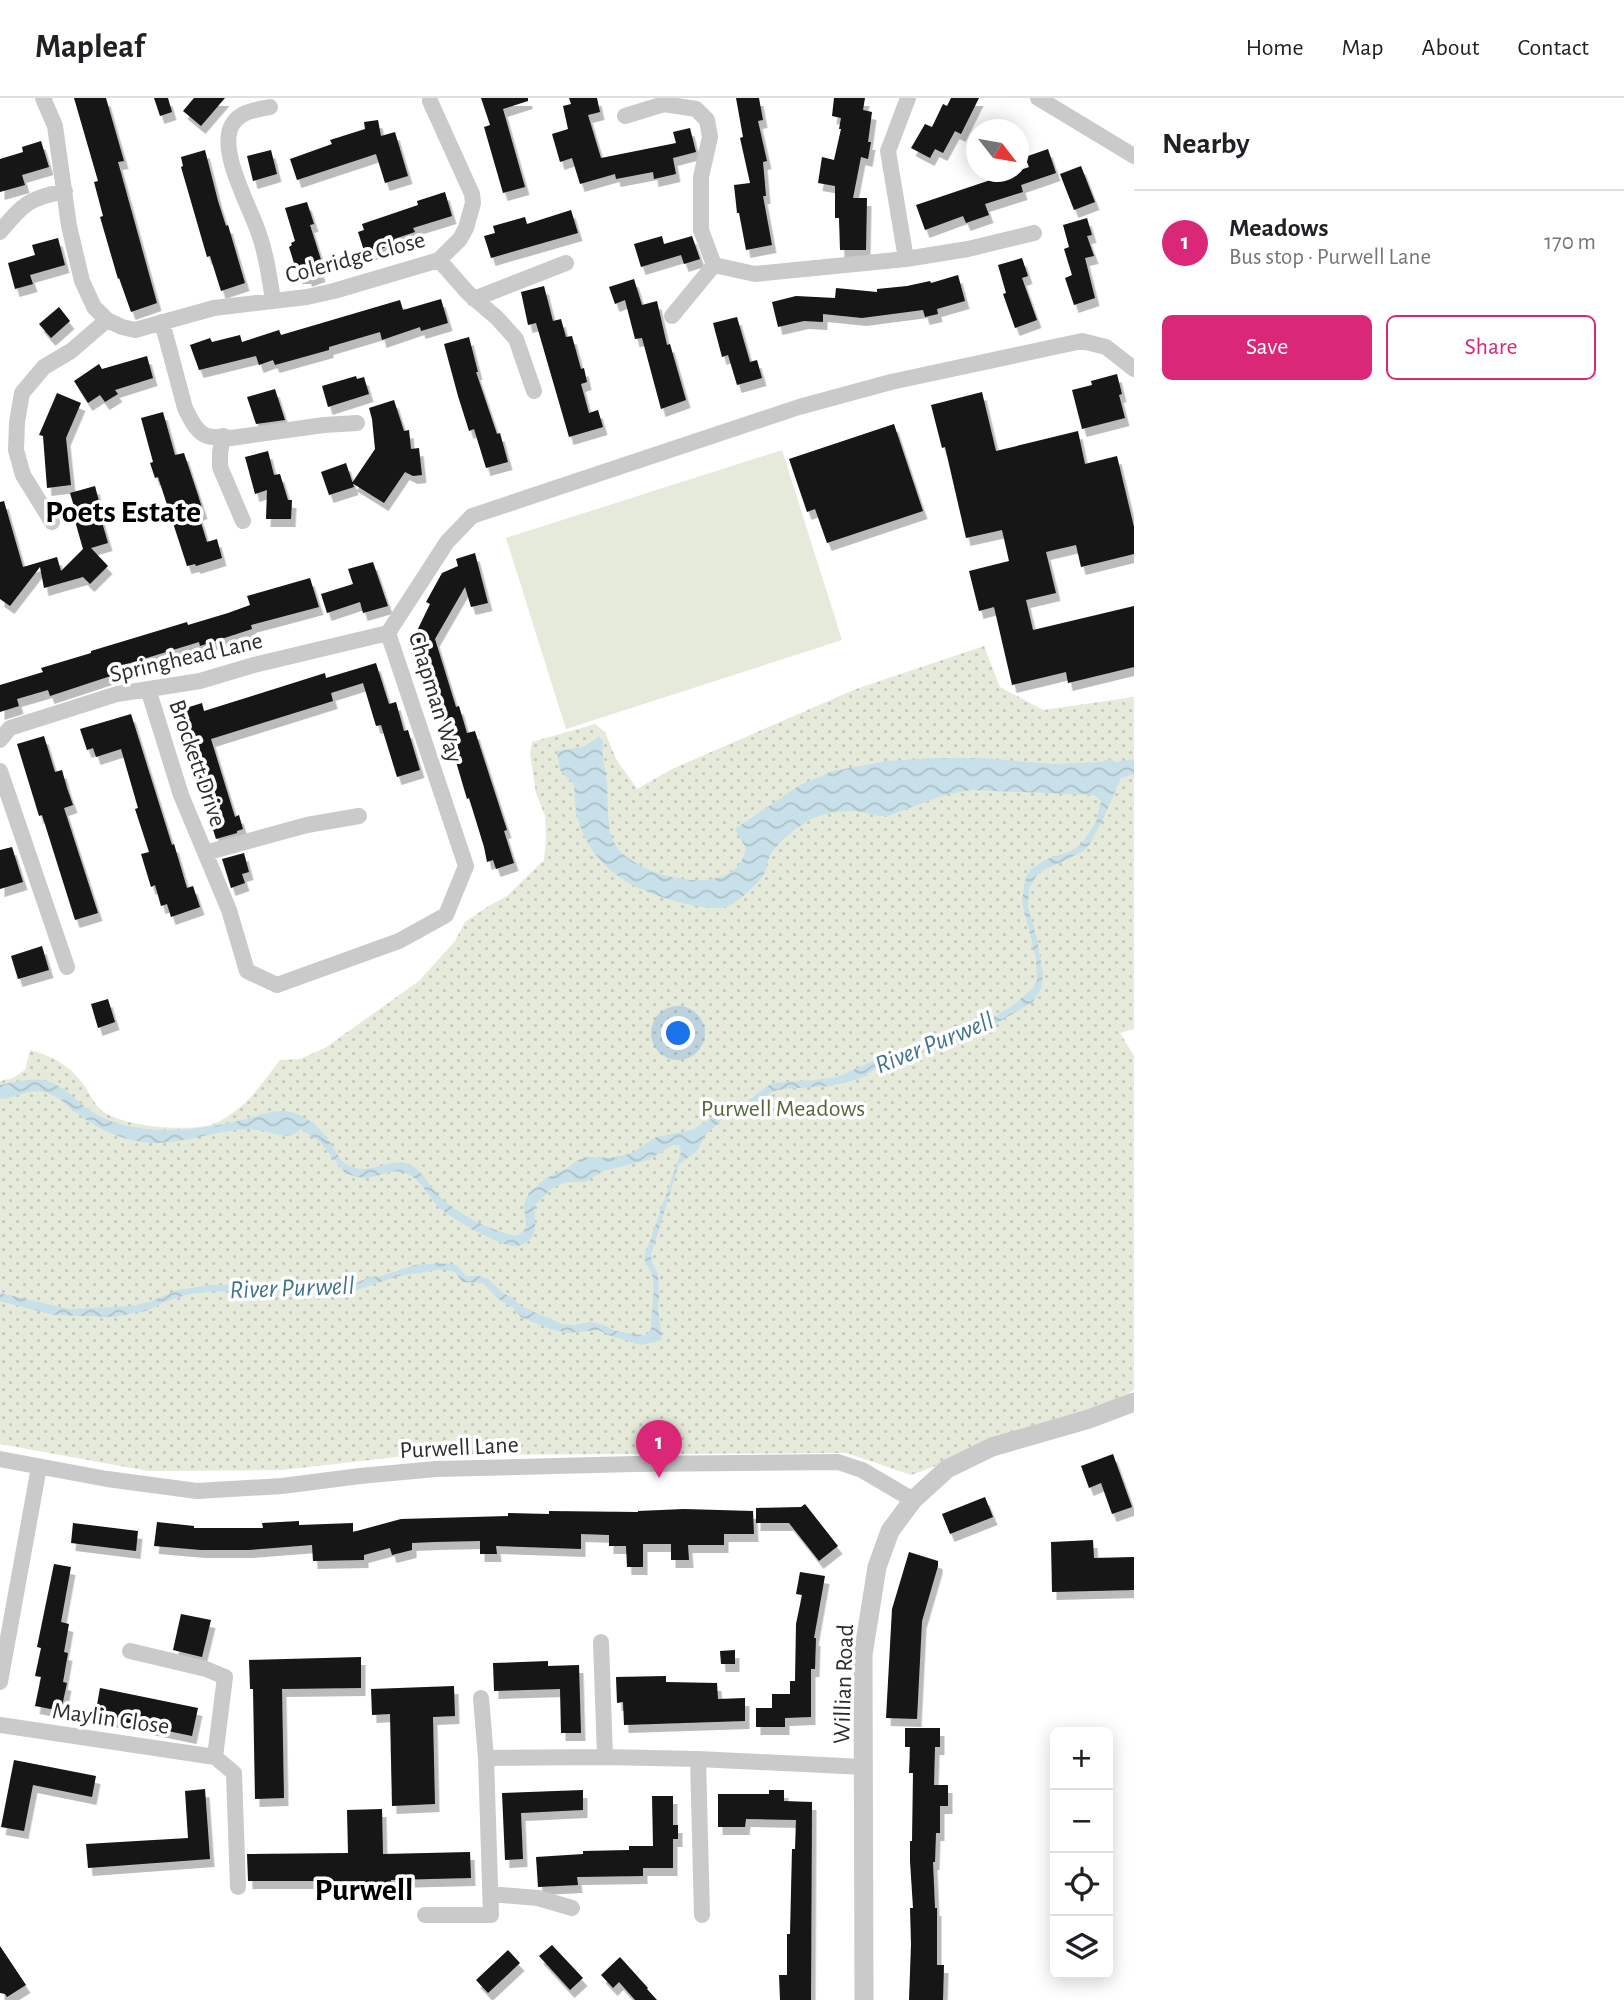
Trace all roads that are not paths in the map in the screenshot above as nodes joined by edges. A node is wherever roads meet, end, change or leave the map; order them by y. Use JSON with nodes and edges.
{"nodes":[{"id":1,"x":43,"y":98,"type":"edge"},
{"id":2,"x":908,"y":98,"type":"edge"},
{"id":3,"x":1038,"y":98,"type":"edge"},
{"id":4,"x":430,"y":101,"type":"dead end"},
{"id":5,"x":270,"y":107,"type":"dead end"},
{"id":6,"x":625,"y":116,"type":"dead end"},
{"id":7,"x":1134,"y":156,"type":"edge"},
{"id":8,"x":65,"y":191,"type":"junction"},
{"id":9,"x":0,"y":232,"type":"edge"},
{"id":10,"x":1034,"y":233,"type":"dead end"},
{"id":11,"x":906,"y":259,"type":"junction"},
{"id":12,"x":439,"y":260,"type":"junction"},
{"id":13,"x":566,"y":263,"type":"dead end"},
{"id":14,"x":714,"y":265,"type":"junction"},
{"id":15,"x":474,"y":299,"type":"junction"},
{"id":16,"x":273,"y":301,"type":"junction"},
{"id":17,"x":672,"y":316,"type":"dead end"},
{"id":18,"x":107,"y":320,"type":"junction"},
{"id":19,"x":162,"y":322,"type":"junction"},
{"id":20,"x":1134,"y":369,"type":"edge"},
{"id":21,"x":534,"y":391,"type":"dead end"},
{"id":22,"x":357,"y":423,"type":"dead end"},
{"id":23,"x":223,"y":436,"type":"junction"},
{"id":24,"x":243,"y":521,"type":"dead end"},
{"id":25,"x":52,"y":522,"type":"dead end"},
{"id":26,"x":388,"y":633,"type":"junction"},
{"id":27,"x":148,"y":689,"type":"junction"},
{"id":28,"x":0,"y":740,"type":"edge"},
{"id":29,"x":0,"y":771,"type":"edge"},
{"id":30,"x":359,"y":816,"type":"dead end"},
{"id":31,"x":205,"y":853,"type":"junction"},
{"id":32,"x":67,"y":967,"type":"dead end"},
{"id":33,"x":277,"y":985,"type":"joint"},
{"id":34,"x":1132,"y":1408,"type":"edge"},
{"id":35,"x":0,"y":1459,"type":"edge"},
{"id":36,"x":39,"y":1466,"type":"junction"},
{"id":37,"x":913,"y":1500,"type":"junction"},
{"id":38,"x":601,"y":1642,"type":"dead end"},
{"id":39,"x":130,"y":1651,"type":"dead end"},
{"id":40,"x":0,"y":1682,"type":"edge"},
{"id":41,"x":481,"y":1698,"type":"dead end"},
{"id":42,"x":0,"y":1725,"type":"edge"},
{"id":43,"x":215,"y":1757,"type":"junction"},
{"id":44,"x":605,"y":1757,"type":"junction"},
{"id":45,"x":486,"y":1758,"type":"junction"},
{"id":46,"x":698,"y":1759,"type":"junction"},
{"id":47,"x":864,"y":1767,"type":"junction"},
{"id":48,"x":238,"y":1887,"type":"dead end"},
{"id":49,"x":490,"y":1894,"type":"junction"},
{"id":50,"x":572,"y":1908,"type":"dead end"},
{"id":51,"x":425,"y":1915,"type":"dead end"},
{"id":52,"x":702,"y":1915,"type":"dead end"},
{"id":53,"x":864,"y":2000,"type":"edge"}],
"edges":[{"from":1,"to":8,"type":"street"},
{"from":2,"to":11,"type":"street"},
{"from":3,"to":7,"type":"street"},
{"from":4,"to":12,"type":"street","name":"Coleridge Close"},
{"from":5,"to":16,"type":"street","name":"Coleridge Close"},
{"from":6,"to":14,"type":"street"},
{"from":8,"to":9,"type":"street"},
{"from":8,"to":18,"type":"street"},
{"from":10,"to":11,"type":"street"},
{"from":11,"to":14,"type":"street"},
{"from":12,"to":15,"type":"street"},
{"from":12,"to":16,"type":"street","name":"Coleridge Close"},
{"from":13,"to":15,"type":"street"},
{"from":14,"to":17,"type":"street"},
{"from":15,"to":21,"type":"street"},
{"from":16,"to":19,"type":"street","name":"Coleridge Close"},
{"from":18,"to":19,"type":"street","name":"Coleridge Close"},
{"from":18,"to":25,"type":"street"},
{"from":19,"to":23,"type":"street"},
{"from":20,"to":26,"type":"street","name":"Chapman Way"},
{"from":22,"to":23,"type":"street"},
{"from":23,"to":24,"type":"street"},
{"from":26,"to":27,"type":"street","name":"Springhead Lane"},
{"from":26,"to":33,"type":"street","name":"Chapman Way"},
{"from":27,"to":28,"type":"street","name":"Springhead Lane"},
{"from":27,"to":31,"type":"street","name":"Brockett Drive"},
{"from":29,"to":32,"type":"street"},
{"from":30,"to":31,"type":"street","name":"Brockett Drive"},
{"from":31,"to":33,"type":"street","name":"Brockett Drive"},
{"from":34,"to":37,"type":"street","name":"Willian Road"},
{"from":35,"to":36,"type":"street","name":"Purwell Lane"},
{"from":36,"to":37,"type":"street","name":"Purwell Lane"},
{"from":36,"to":40,"type":"street"},
{"from":37,"to":47,"type":"street","name":"Willian Road"},
{"from":38,"to":44,"type":"street"},
{"from":39,"to":43,"type":"street"},
{"from":41,"to":45,"type":"street"},
{"from":42,"to":43,"type":"street","name":"Maylin Close"},
{"from":43,"to":48,"type":"street"},
{"from":44,"to":45,"type":"street"},
{"from":44,"to":46,"type":"street"},
{"from":45,"to":49,"type":"street"},
{"from":46,"to":47,"type":"street"},
{"from":46,"to":52,"type":"street"},
{"from":47,"to":53,"type":"street","name":"Willian Road"},
{"from":49,"to":50,"type":"street"},
{"from":49,"to":51,"type":"street"}]}
